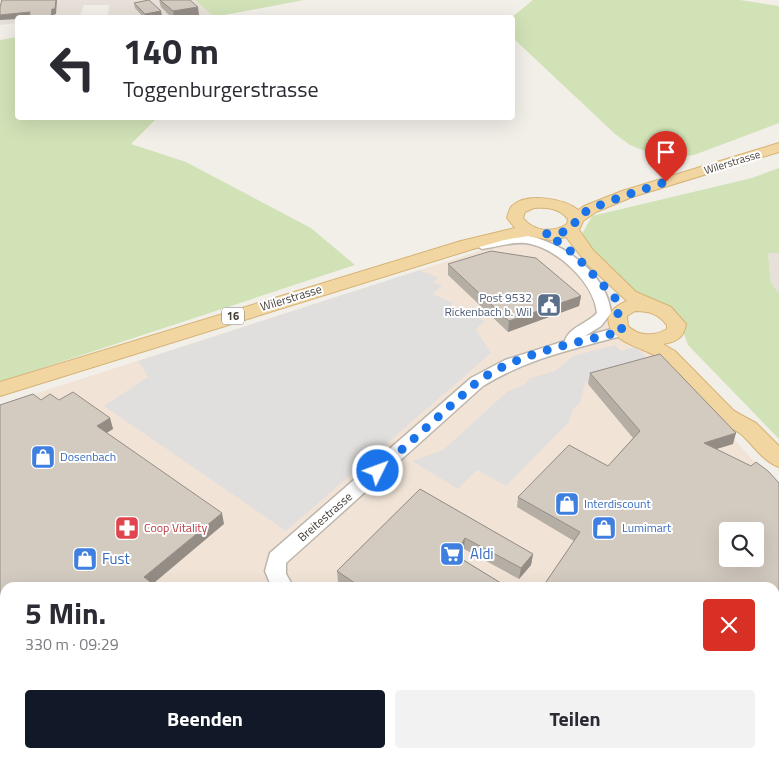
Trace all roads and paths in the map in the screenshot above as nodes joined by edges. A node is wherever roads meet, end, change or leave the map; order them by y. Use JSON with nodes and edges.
{"nodes":[{"id":1,"x":779,"y":146,"type":"edge"},
{"id":2,"x":628,"y":194,"type":"junction"},
{"id":3,"x":549,"y":203,"type":"junction"},
{"id":4,"x":515,"y":218,"type":"junction"},
{"id":5,"x":573,"y":224,"type":"junction"},
{"id":6,"x":537,"y":233,"type":"junction"},
{"id":7,"x":467,"y":244,"type":"junction"},
{"id":8,"x":656,"y":308,"type":"junction"},
{"id":9,"x":626,"y":328,"type":"junction"},
{"id":10,"x":675,"y":332,"type":"junction"},
{"id":11,"x":572,"y":345,"type":"junction"},
{"id":12,"x":0,"y":389,"type":"edge"},
{"id":13,"x":748,"y":428,"type":"junction"},
{"id":14,"x":779,"y":459,"type":"edge"},
{"id":15,"x":280,"y":582,"type":"edge"}],
"edges":[{"from":1,"to":2,"type":"main road","name":"Wilerstrasse"},
{"from":2,"to":3,"type":"main road","name":"Wilerstrasse"},
{"from":2,"to":5,"type":"main road","name":"Wilerstrasse"},
{"from":3,"to":4,"type":"main road","name":"Wilerstrasse"},
{"from":3,"to":5,"type":"main road"},
{"from":4,"to":6,"type":"main road"},
{"from":4,"to":7,"type":"main road","name":"Wilerstrasse","number":"16"},
{"from":5,"to":6,"type":"main road","name":"Wilerstrasse"},
{"from":5,"to":8,"type":"main road"},
{"from":6,"to":7,"type":"main road","name":"Wilerstrasse","number":"16"},
{"from":6,"to":9,"type":"main road"},
{"from":7,"to":11,"type":"street"},
{"from":7,"to":12,"type":"main road","name":"Wilerstrasse","number":"16"},
{"from":8,"to":9,"type":"main road"},
{"from":8,"to":10,"type":"main road"},
{"from":9,"to":10,"type":"main road"},
{"from":9,"to":11,"type":"street","name":"Breitestrasse"},
{"from":9,"to":13,"type":"main road"},
{"from":10,"to":13,"type":"main road"},
{"from":11,"to":15,"type":"street","name":"Breitestrasse"},
{"from":13,"to":14,"type":"main road"}]}
